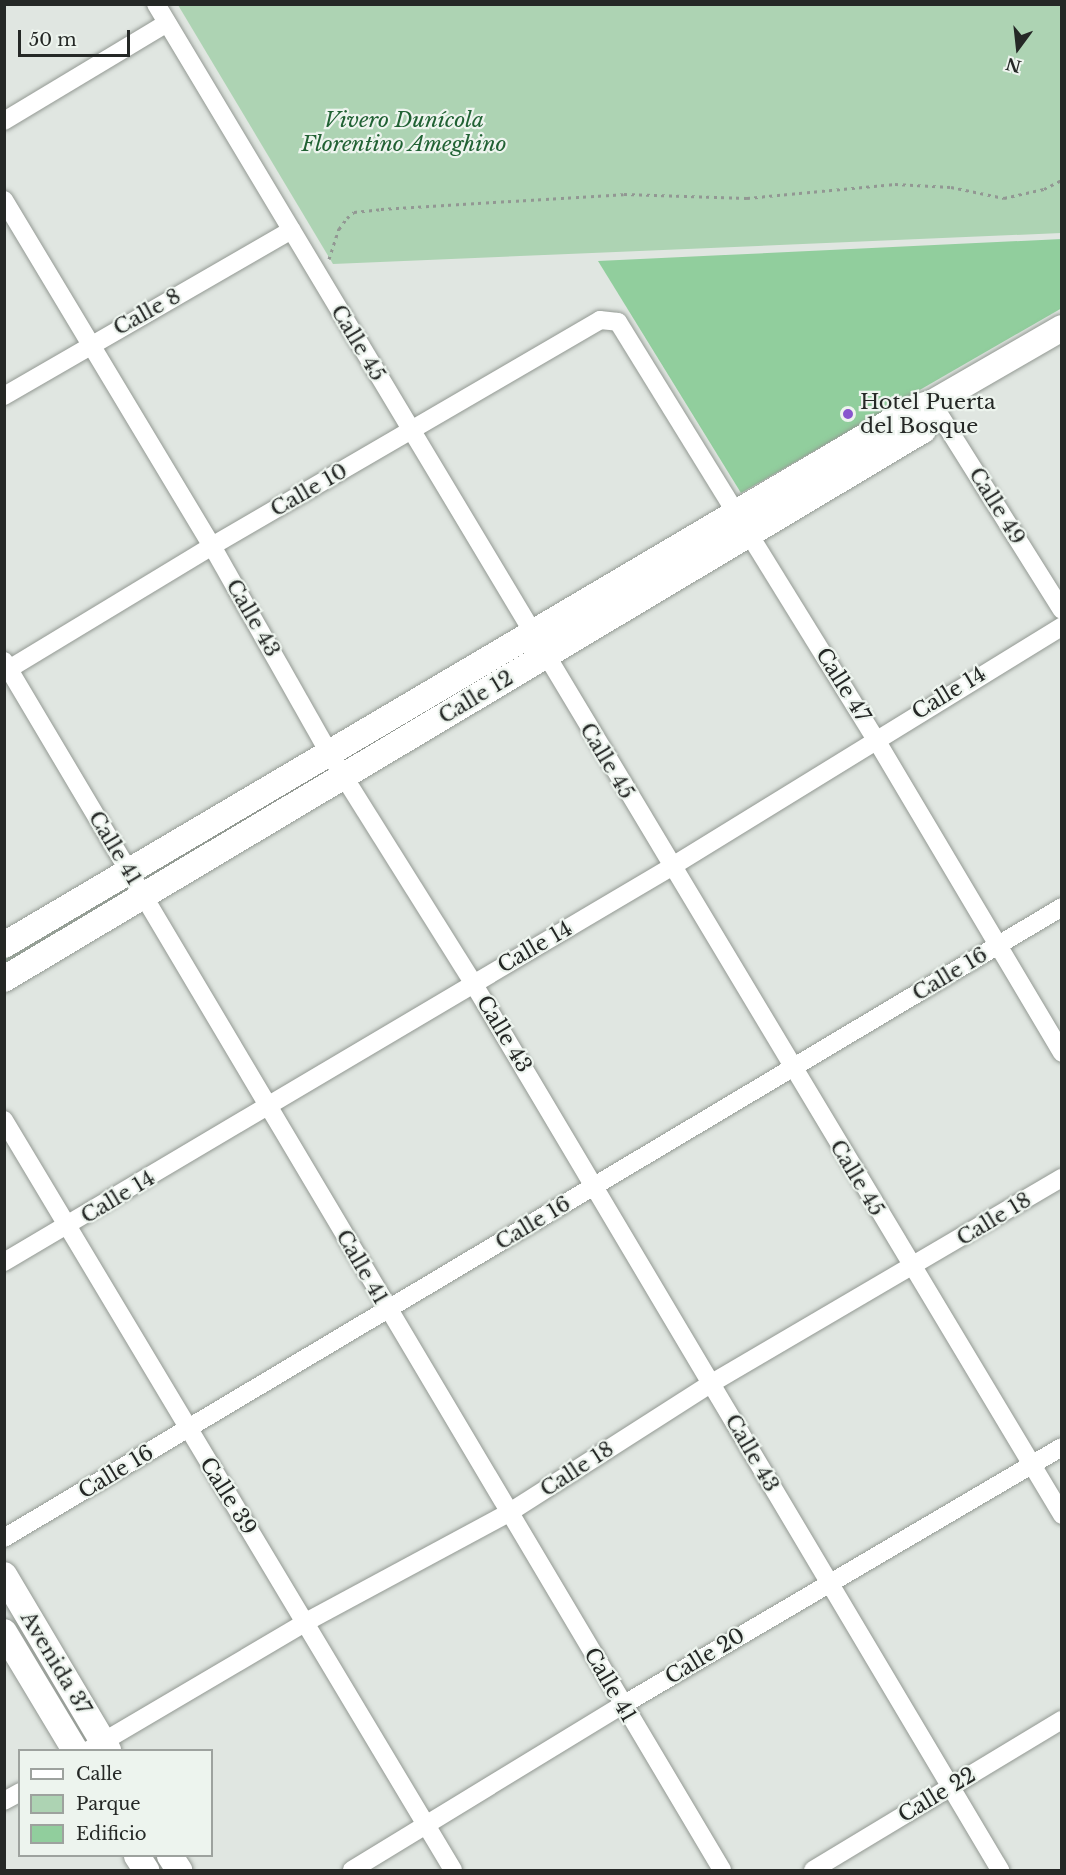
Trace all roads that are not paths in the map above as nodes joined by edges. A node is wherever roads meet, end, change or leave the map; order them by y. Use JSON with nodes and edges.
{"nodes":[{"id":1,"x":156,"y":4,"type":"edge"},
{"id":2,"x":167,"y":23,"type":"junction"},
{"id":3,"x":4,"y":121,"type":"edge"},
{"id":4,"x":4,"y":200,"type":"edge"},
{"id":5,"x":291,"y":230,"type":"junction"},
{"id":6,"x":618,"y":322,"type":"joint"},
{"id":7,"x":1062,"y":328,"type":"edge"},
{"id":8,"x":90,"y":344,"type":"junction"},
{"id":9,"x":4,"y":396,"type":"edge"},
{"id":10,"x":932,"y":402,"type":"junction"},
{"id":11,"x":411,"y":432,"type":"junction"},
{"id":12,"x":743,"y":523,"type":"junction"},
{"id":13,"x":212,"y":546,"type":"junction"},
{"id":14,"x":1062,"y":610,"type":"edge"},
{"id":15,"x":1062,"y":626,"type":"edge"},
{"id":16,"x":532,"y":634,"type":"junction"},
{"id":17,"x":545,"y":656,"type":"junction"},
{"id":18,"x":6,"y":668,"type":"edge"},
{"id":19,"x":875,"y":738,"type":"junction"},
{"id":20,"x":329,"y":753,"type":"junction"},
{"id":21,"x":344,"y":777,"type":"junction"},
{"id":22,"x":671,"y":867,"type":"junction"},
{"id":23,"x":129,"y":872,"type":"junction"},
{"id":24,"x":144,"y":896,"type":"junction"},
{"id":25,"x":1062,"y":907,"type":"edge"},
{"id":26,"x":4,"y":945,"type":"edge"},
{"id":27,"x":998,"y":945,"type":"junction"},
{"id":28,"x":4,"y":979,"type":"edge"},
{"id":29,"x":473,"y":983,"type":"junction"},
{"id":30,"x":1062,"y":1053,"type":"edge"},
{"id":31,"x":791,"y":1068,"type":"junction"},
{"id":32,"x":269,"y":1107,"type":"junction"},
{"id":33,"x":4,"y":1120,"type":"edge"},
{"id":34,"x":1062,"y":1178,"type":"edge"},
{"id":35,"x":595,"y":1186,"type":"junction"},
{"id":36,"x":68,"y":1226,"type":"junction"},
{"id":37,"x":4,"y":1262,"type":"edge"},
{"id":38,"x":912,"y":1268,"type":"junction"},
{"id":39,"x":387,"y":1310,"type":"junction"},
{"id":40,"x":712,"y":1383,"type":"junction"},
{"id":41,"x":186,"y":1430,"type":"junction"},
{"id":42,"x":1062,"y":1447,"type":"edge"},
{"id":43,"x":1032,"y":1465,"type":"junction"},
{"id":44,"x":510,"y":1512,"type":"junction"},
{"id":45,"x":1062,"y":1515,"type":"edge"},
{"id":46,"x":4,"y":1538,"type":"edge"},
{"id":47,"x":4,"y":1575,"type":"edge"},
{"id":48,"x":828,"y":1584,"type":"junction"},
{"id":49,"x":306,"y":1622,"type":"junction"},
{"id":50,"x":4,"y":1632,"type":"edge"},
{"id":51,"x":621,"y":1706,"type":"junction"},
{"id":52,"x":1062,"y":1720,"type":"edge"},
{"id":53,"x":100,"y":1748,"type":"edge"},
{"id":54,"x":74,"y":1749,"type":"edge"},
{"id":55,"x":951,"y":1786,"type":"junction"},
{"id":56,"x":18,"y":1793,"type":"edge"},
{"id":57,"x":4,"y":1802,"type":"edge"},
{"id":58,"x":427,"y":1827,"type":"junction"},
{"id":59,"x":138,"y":1857,"type":"edge"},
{"id":60,"x":171,"y":1857,"type":"edge"},
{"id":61,"x":146,"y":1870,"type":"edge"},
{"id":62,"x":179,"y":1870,"type":"edge"},
{"id":63,"x":352,"y":1870,"type":"edge"},
{"id":64,"x":453,"y":1870,"type":"edge"},
{"id":65,"x":722,"y":1870,"type":"edge"},
{"id":66,"x":813,"y":1870,"type":"edge"},
{"id":67,"x":1000,"y":1870,"type":"edge"}],
"edges":[{"from":1,"to":2,"type":"street","name":"Calle 45"},
{"from":2,"to":3,"type":"street"},
{"from":2,"to":5,"type":"street","name":"Calle 45"},
{"from":4,"to":8,"type":"street","name":"Calle 43"},
{"from":5,"to":8,"type":"street","name":"Calle 8"},
{"from":5,"to":11,"type":"street","name":"Calle 45"},
{"from":6,"to":11,"type":"street","name":"Calle 10"},
{"from":6,"to":12,"type":"street","name":"Calle 47"},
{"from":7,"to":10,"type":"street"},
{"from":8,"to":9,"type":"street","name":"Calle 8"},
{"from":8,"to":13,"type":"street","name":"Calle 43"},
{"from":10,"to":12,"type":"street","name":"Calle 12"},
{"from":10,"to":14,"type":"street","name":"Calle 49"},
{"from":11,"to":13,"type":"street","name":"Calle 10"},
{"from":11,"to":16,"type":"street","name":"Calle 45"},
{"from":12,"to":16,"type":"street","name":"Calle 12"},
{"from":12,"to":17,"type":"street","name":"Calle 12"},
{"from":12,"to":19,"type":"street","name":"Calle 47"},
{"from":13,"to":18,"type":"street","name":"Calle 10"},
{"from":13,"to":20,"type":"street","name":"Calle 43"},
{"from":15,"to":19,"type":"street","name":"Calle 14"},
{"from":16,"to":17,"type":"street","name":"Calle 45"},
{"from":16,"to":20,"type":"street","name":"Calle 12"},
{"from":17,"to":21,"type":"street","name":"Calle 12"},
{"from":17,"to":22,"type":"street","name":"Calle 45"},
{"from":18,"to":23,"type":"street","name":"Calle 41"},
{"from":19,"to":22,"type":"street","name":"Calle 14"},
{"from":19,"to":27,"type":"street","name":"Calle 47"},
{"from":20,"to":21,"type":"street","name":"Calle 43"},
{"from":20,"to":23,"type":"street","name":"Calle 12"},
{"from":21,"to":24,"type":"street","name":"Calle 12"},
{"from":21,"to":29,"type":"street","name":"Calle 43"},
{"from":22,"to":29,"type":"street","name":"Calle 14"},
{"from":22,"to":31,"type":"street","name":"Calle 45"},
{"from":23,"to":24,"type":"street","name":"Calle 41"},
{"from":23,"to":26,"type":"street","name":"Calle 12"},
{"from":24,"to":28,"type":"street","name":"Calle 12"},
{"from":24,"to":32,"type":"street","name":"Calle 41"},
{"from":25,"to":27,"type":"street","name":"Calle 16"},
{"from":27,"to":30,"type":"street","name":"Calle 47"},
{"from":27,"to":31,"type":"street","name":"Calle 16"},
{"from":29,"to":32,"type":"street","name":"Calle 14"},
{"from":29,"to":35,"type":"street","name":"Calle 43"},
{"from":31,"to":35,"type":"street","name":"Calle 16"},
{"from":31,"to":38,"type":"street","name":"Calle 45"},
{"from":32,"to":36,"type":"street","name":"Calle 14"},
{"from":32,"to":39,"type":"street","name":"Calle 41"},
{"from":33,"to":36,"type":"street","name":"Calle 39"},
{"from":34,"to":38,"type":"street","name":"Calle 18"},
{"from":35,"to":39,"type":"street","name":"Calle 16"},
{"from":35,"to":40,"type":"street","name":"Calle 43"},
{"from":36,"to":37,"type":"street","name":"Calle 14"},
{"from":36,"to":41,"type":"street","name":"Calle 39"},
{"from":38,"to":40,"type":"street","name":"Calle 18"},
{"from":38,"to":43,"type":"street","name":"Calle 45"},
{"from":39,"to":41,"type":"street","name":"Calle 16"},
{"from":39,"to":44,"type":"street","name":"Calle 41"},
{"from":40,"to":44,"type":"street","name":"Calle 18"},
{"from":40,"to":48,"type":"street","name":"Calle 43"},
{"from":41,"to":46,"type":"street","name":"Calle 16"},
{"from":41,"to":49,"type":"street","name":"Calle 39"},
{"from":42,"to":43,"type":"street","name":"Calle 20"},
{"from":43,"to":45,"type":"street","name":"Calle 45"},
{"from":43,"to":48,"type":"street","name":"Calle 20"},
{"from":44,"to":49,"type":"street","name":"Calle 18"},
{"from":44,"to":51,"type":"street","name":"Calle 41"},
{"from":47,"to":53,"type":"street","name":"Avenida 37"},
{"from":48,"to":51,"type":"street","name":"Calle 20"},
{"from":48,"to":55,"type":"street","name":"Calle 43"},
{"from":49,"to":53,"type":"street","name":"Calle 18"},
{"from":49,"to":58,"type":"street","name":"Calle 39"},
{"from":50,"to":54,"type":"street","name":"Avenida 37"},
{"from":51,"to":58,"type":"street","name":"Calle 20"},
{"from":51,"to":65,"type":"street","name":"Calle 41"},
{"from":52,"to":55,"type":"street","name":"Calle 22"},
{"from":55,"to":66,"type":"street","name":"Calle 22"},
{"from":55,"to":67,"type":"street","name":"Calle 43"},
{"from":56,"to":57,"type":"street"},
{"from":58,"to":63,"type":"street","name":"Calle 20"},
{"from":58,"to":64,"type":"street","name":"Calle 39"},
{"from":59,"to":61,"type":"street"},
{"from":60,"to":62,"type":"street"}]}
